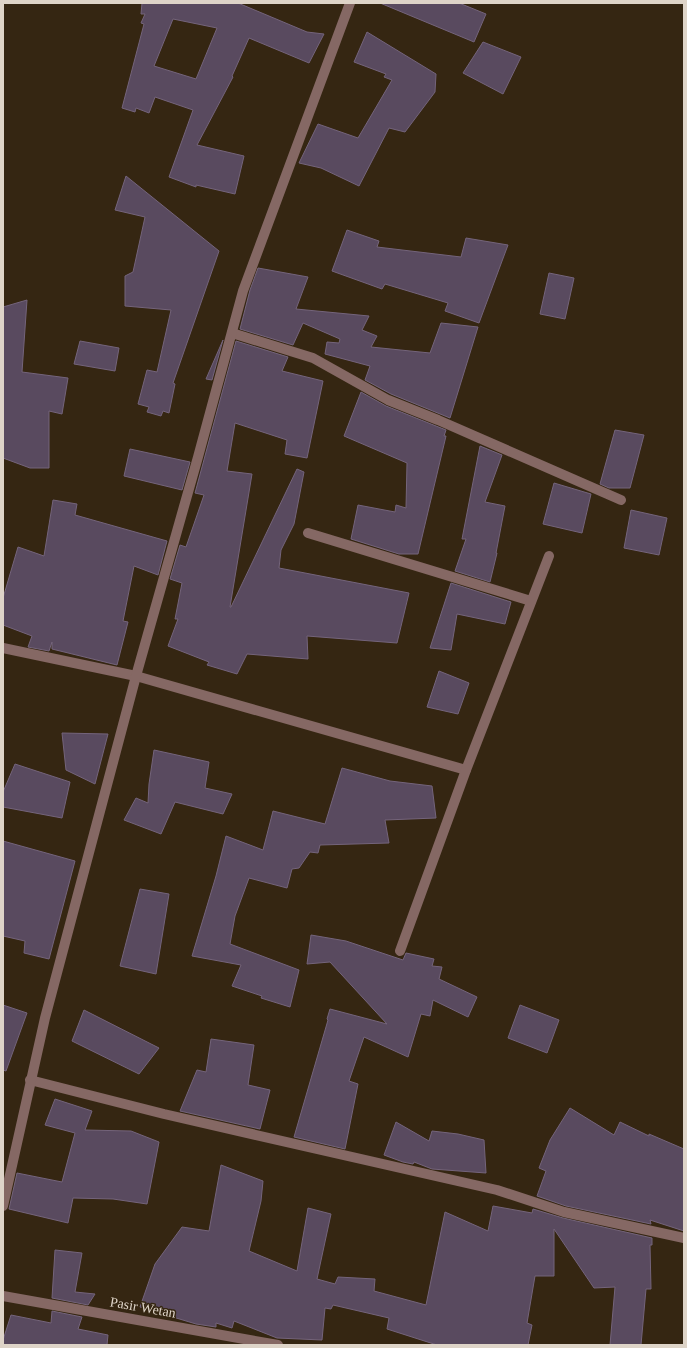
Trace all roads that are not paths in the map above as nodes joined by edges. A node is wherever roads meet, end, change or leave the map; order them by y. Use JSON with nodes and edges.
{"nodes":[{"id":1,"x":350,"y":3,"type":"edge"},
{"id":2,"x":232,"y":333,"type":"junction"},
{"id":3,"x":620,"y":500,"type":"dead end"},
{"id":4,"x":308,"y":533,"type":"dead end"},
{"id":5,"x":549,"y":556,"type":"dead end"},
{"id":6,"x":531,"y":601,"type":"junction"},
{"id":7,"x":3,"y":648,"type":"edge"},
{"id":8,"x":136,"y":676,"type":"junction"},
{"id":9,"x":466,"y":770,"type":"junction"},
{"id":10,"x":400,"y":951,"type":"dead end"},
{"id":11,"x":30,"y":1080,"type":"junction"},
{"id":12,"x":3,"y":1206,"type":"edge"},
{"id":13,"x":684,"y":1238,"type":"edge"},
{"id":14,"x":3,"y":1296,"type":"edge"},
{"id":15,"x":278,"y":1345,"type":"edge"}],
"edges":[{"from":1,"to":2,"type":"street"},
{"from":2,"to":3,"type":"street"},
{"from":2,"to":8,"type":"street"},
{"from":4,"to":6,"type":"street"},
{"from":5,"to":6,"type":"street"},
{"from":6,"to":9,"type":"street"},
{"from":7,"to":8,"type":"street"},
{"from":8,"to":9,"type":"street"},
{"from":8,"to":11,"type":"street"},
{"from":9,"to":10,"type":"street"},
{"from":11,"to":12,"type":"street"},
{"from":11,"to":13,"type":"street"},
{"from":14,"to":15,"type":"street","name":"Pasir Wetan"}]}
